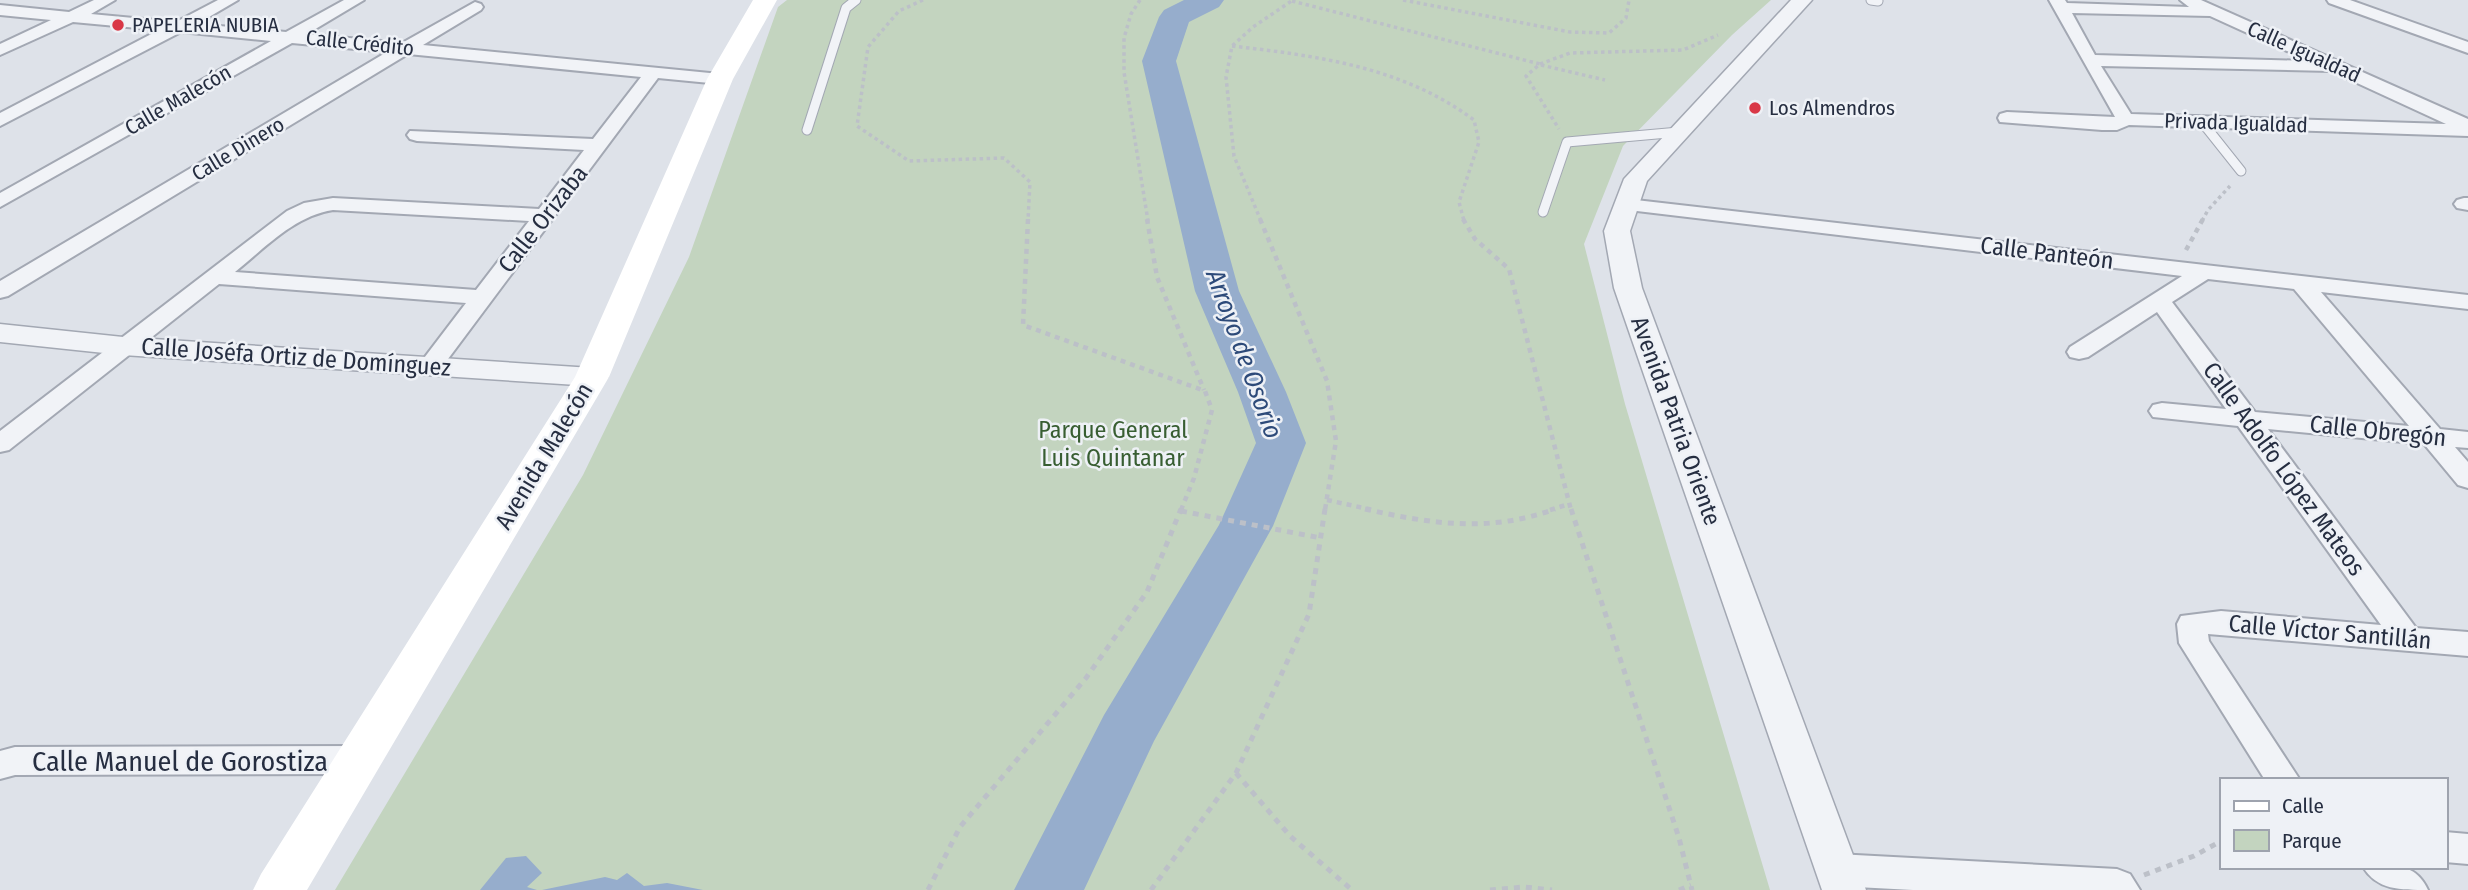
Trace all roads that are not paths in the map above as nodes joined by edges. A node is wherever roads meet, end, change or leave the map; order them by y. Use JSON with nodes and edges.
{"nodes":[{"id":1,"x":107,"y":0,"type":"edge"},
{"id":2,"x":230,"y":0,"type":"edge"},
{"id":3,"x":356,"y":0,"type":"edge"},
{"id":4,"x":766,"y":0,"type":"edge"},
{"id":5,"x":856,"y":0,"type":"edge"},
{"id":6,"x":1801,"y":0,"type":"edge"},
{"id":7,"x":2188,"y":0,"type":"edge"},
{"id":8,"x":2334,"y":0,"type":"edge"},
{"id":9,"x":2060,"y":4,"type":"edge"},
{"id":10,"x":475,"y":7,"type":"dead end"},
{"id":11,"x":0,"y":10,"type":"edge"},
{"id":12,"x":2217,"y":13,"type":"junction"},
{"id":13,"x":71,"y":17,"type":"junction"},
{"id":14,"x":179,"y":26,"type":"junction"},
{"id":15,"x":292,"y":36,"type":"junction"},
{"id":16,"x":408,"y":48,"type":"junction"},
{"id":17,"x":2468,"y":48,"type":"edge"},
{"id":18,"x":0,"y":50,"type":"edge"},
{"id":19,"x":2089,"y":60,"type":"junction"},
{"id":20,"x":2339,"y":68,"type":"junction"},
{"id":21,"x":654,"y":72,"type":"junction"},
{"id":22,"x":720,"y":79,"type":"junction"},
{"id":23,"x":2421,"y":104,"type":"junction"},
{"id":24,"x":2468,"y":105,"type":"edge"},
{"id":25,"x":2007,"y":118,"type":"dead end"},
{"id":26,"x":2125,"y":119,"type":"junction"},
{"id":27,"x":0,"y":120,"type":"edge"},
{"id":28,"x":2202,"y":122,"type":"junction"},
{"id":29,"x":2468,"y":129,"type":"edge"},
{"id":30,"x":807,"y":130,"type":"dead end"},
{"id":31,"x":1679,"y":132,"type":"junction"},
{"id":32,"x":416,"y":135,"type":"dead end"},
{"id":33,"x":1567,"y":142,"type":"joint"},
{"id":34,"x":599,"y":145,"type":"junction"},
{"id":35,"x":2241,"y":171,"type":"road end"},
{"id":36,"x":0,"y":201,"type":"edge"},
{"id":37,"x":1627,"y":205,"type":"junction"},
{"id":38,"x":1543,"y":212,"type":"dead end"},
{"id":39,"x":547,"y":216,"type":"junction"},
{"id":40,"x":2205,"y":271,"type":"junction"},
{"id":41,"x":211,"y":277,"type":"junction"},
{"id":42,"x":2302,"y":284,"type":"junction"},
{"id":43,"x":0,"y":291,"type":"edge"},
{"id":44,"x":482,"y":297,"type":"junction"},
{"id":45,"x":2160,"y":301,"type":"junction"},
{"id":46,"x":2468,"y":302,"type":"edge"},
{"id":47,"x":0,"y":333,"type":"edge"},
{"id":48,"x":123,"y":346,"type":"junction"},
{"id":49,"x":2079,"y":352,"type":"dead end"},
{"id":50,"x":430,"y":366,"type":"junction"},
{"id":51,"x":592,"y":377,"type":"junction"},
{"id":52,"x":2162,"y":411,"type":"dead end"},
{"id":53,"x":2246,"y":417,"type":"junction"},
{"id":54,"x":2433,"y":436,"type":"junction"},
{"id":55,"x":2468,"y":440,"type":"edge"},
{"id":56,"x":0,"y":444,"type":"edge"},
{"id":57,"x":2468,"y":480,"type":"edge"},
{"id":58,"x":2407,"y":638,"type":"junction"},
{"id":59,"x":2468,"y":644,"type":"edge"},
{"id":60,"x":360,"y":760,"type":"junction"},
{"id":61,"x":0,"y":765,"type":"edge"},
{"id":62,"x":2282,"y":778,"type":"edge"},
{"id":63,"x":2447,"y":847,"type":"edge"},
{"id":64,"x":2468,"y":849,"type":"edge"},
{"id":65,"x":2384,"y":869,"type":"edge"},
{"id":66,"x":1841,"y":880,"type":"edge"},
{"id":67,"x":2120,"y":888,"type":"edge"},
{"id":68,"x":279,"y":890,"type":"edge"},
{"id":69,"x":2410,"y":890,"type":"edge"}],
"edges":[{"from":1,"to":13,"type":"street"},
{"from":2,"to":14,"type":"street"},
{"from":3,"to":15,"type":"street","name":"Calle Malecón"},
{"from":4,"to":22,"type":"main road","name":"Avenida Malecón"},
{"from":5,"to":30,"type":"lane"},
{"from":6,"to":31,"type":"street","name":"Avenida Patria Oriente"},
{"from":7,"to":12,"type":"street","name":"Calle Igualdad"},
{"from":8,"to":17,"type":"street"},
{"from":9,"to":12,"type":"street"},
{"from":9,"to":19,"type":"street"},
{"from":10,"to":16,"type":"street","name":"Calle Dinero"},
{"from":11,"to":13,"type":"street","name":"Calle Crédito"},
{"from":12,"to":20,"type":"street","name":"Calle Igualdad"},
{"from":13,"to":14,"type":"street","name":"Calle Crédito"},
{"from":13,"to":18,"type":"street"},
{"from":14,"to":15,"type":"street","name":"Calle Crédito"},
{"from":14,"to":27,"type":"street"},
{"from":15,"to":16,"type":"street","name":"Calle Crédito"},
{"from":15,"to":36,"type":"street","name":"Calle Malecón"},
{"from":16,"to":21,"type":"street","name":"Calle Crédito"},
{"from":16,"to":43,"type":"street","name":"Calle Dinero"},
{"from":19,"to":20,"type":"street"},
{"from":19,"to":26,"type":"street"},
{"from":20,"to":23,"type":"street","name":"Calle Igualdad"},
{"from":21,"to":22,"type":"street","name":"Calle Crédito"},
{"from":21,"to":34,"type":"street","name":"Calle Orizaba"},
{"from":22,"to":51,"type":"main road","name":"Avenida Malecón"},
{"from":23,"to":24,"type":"street","name":"Calle Igualdad"},
{"from":23,"to":29,"type":"street","name":"Calle Igualdad"},
{"from":25,"to":26,"type":"street","name":"Privada Igualdad"},
{"from":26,"to":28,"type":"street","name":"Privada Igualdad"},
{"from":28,"to":29,"type":"street","name":"Privada Igualdad"},
{"from":28,"to":35,"type":"lane"},
{"from":31,"to":33,"type":"lane"},
{"from":31,"to":37,"type":"street","name":"Avenida Patria Oriente"},
{"from":32,"to":34,"type":"street"},
{"from":33,"to":38,"type":"lane"},
{"from":34,"to":39,"type":"street","name":"Calle Orizaba"},
{"from":37,"to":40,"type":"street","name":"Calle Panteón"},
{"from":37,"to":66,"type":"street","name":"Avenida Patria Oriente"},
{"from":39,"to":41,"type":"street"},
{"from":39,"to":44,"type":"street","name":"Calle Orizaba"},
{"from":40,"to":42,"type":"street","name":"Calle Panteón"},
{"from":40,"to":45,"type":"street"},
{"from":41,"to":44,"type":"street"},
{"from":41,"to":48,"type":"street"},
{"from":42,"to":46,"type":"street","name":"Calle Panteón"},
{"from":42,"to":54,"type":"street"},
{"from":44,"to":50,"type":"street","name":"Calle Orizaba"},
{"from":45,"to":49,"type":"street"},
{"from":45,"to":53,"type":"street","name":"Calle Adolfo López Mateos"},
{"from":47,"to":48,"type":"street","name":"Calle Joséfa Ortiz de Domínguez"},
{"from":48,"to":50,"type":"street","name":"Calle Joséfa Ortiz de Domínguez"},
{"from":48,"to":56,"type":"street"},
{"from":50,"to":51,"type":"street","name":"Calle Joséfa Ortiz de Domínguez"},
{"from":51,"to":60,"type":"main road","name":"Avenida Malecón"},
{"from":52,"to":53,"type":"street","name":"Calle Obregón"},
{"from":53,"to":54,"type":"street","name":"Calle Obregón"},
{"from":53,"to":58,"type":"street","name":"Calle Adolfo López Mateos"},
{"from":54,"to":55,"type":"street","name":"Calle Obregón"},
{"from":54,"to":57,"type":"street"},
{"from":58,"to":59,"type":"street","name":"Calle Víctor Santillán"},
{"from":58,"to":62,"type":"street","name":"Calle Víctor Santillán"},
{"from":60,"to":61,"type":"street","name":"Calle Manuel de Gorostiza"},
{"from":60,"to":68,"type":"main road","name":"Avenida Malecón"},
{"from":63,"to":64,"type":"street"},
{"from":65,"to":69,"type":"street"},
{"from":66,"to":67,"type":"street"}]}
